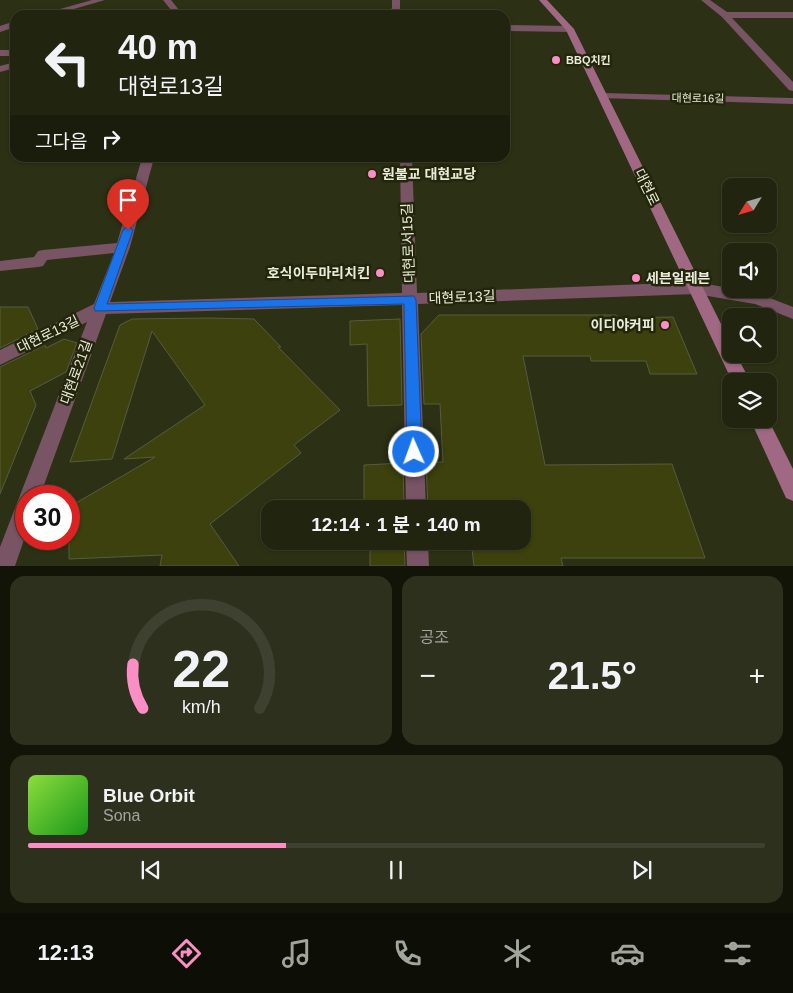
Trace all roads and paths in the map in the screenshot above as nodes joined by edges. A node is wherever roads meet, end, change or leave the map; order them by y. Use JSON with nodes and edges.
{"nodes":[{"id":1,"x":101,"y":0,"type":"edge"},
{"id":2,"x":167,"y":0,"type":"edge"},
{"id":3,"x":543,"y":0,"type":"edge"},
{"id":4,"x":705,"y":0,"type":"edge"},
{"id":5,"x":62,"y":10,"type":"edge"},
{"id":6,"x":175,"y":10,"type":"edge"},
{"id":7,"x":725,"y":15,"type":"junction"},
{"id":8,"x":793,"y":15,"type":"edge"},
{"id":9,"x":510,"y":28,"type":"edge"},
{"id":10,"x":570,"y":29,"type":"junction"},
{"id":11,"x":793,"y":88,"type":"edge"},
{"id":12,"x":602,"y":96,"type":"junction"},
{"id":13,"x":793,"y":101,"type":"edge"},
{"id":14,"x":147,"y":162,"type":"edge"},
{"id":15,"x":406,"y":162,"type":"edge"},
{"id":16,"x":123,"y":248,"type":"junction"},
{"id":17,"x":0,"y":266,"type":"edge"},
{"id":18,"x":696,"y":288,"type":"junction"},
{"id":19,"x":410,"y":300,"type":"junction"},
{"id":20,"x":100,"y":308,"type":"junction"},
{"id":21,"x":793,"y":313,"type":"edge"},
{"id":22,"x":0,"y":358,"type":"edge"},
{"id":23,"x":737,"y":373,"type":"edge"},
{"id":24,"x":763,"y":428,"type":"edge"},
{"id":25,"x":34,"y":485,"type":"edge"},
{"id":26,"x":793,"y":491,"type":"edge"},
{"id":27,"x":416,"y":500,"type":"edge"},
{"id":28,"x":15,"y":536,"type":"edge"},
{"id":29,"x":417,"y":550,"type":"edge"},
{"id":30,"x":4,"y":566,"type":"edge"},
{"id":31,"x":418,"y":566,"type":"edge"}],
"edges":[{"from":1,"to":5,"type":"street"},
{"from":2,"to":6,"type":"street"},
{"from":3,"to":10,"type":"main road","name":"대현로"},
{"from":4,"to":7,"type":"street"},
{"from":7,"to":8,"type":"street"},
{"from":7,"to":11,"type":"street"},
{"from":9,"to":10,"type":"street"},
{"from":10,"to":12,"type":"main road","name":"대현로"},
{"from":12,"to":13,"type":"street","name":"대현로16길"},
{"from":12,"to":18,"type":"main road","name":"대현로"},
{"from":14,"to":16,"type":"street","name":"대현로21길"},
{"from":15,"to":19,"type":"street","name":"대현로서15길"},
{"from":16,"to":17,"type":"street"},
{"from":16,"to":20,"type":"street","name":"대현로21길"},
{"from":18,"to":19,"type":"street","name":"대현로13길"},
{"from":18,"to":21,"type":"street","name":"대현로13길"},
{"from":18,"to":23,"type":"main road","name":"대현로"},
{"from":19,"to":20,"type":"street","name":"대현로13길"},
{"from":19,"to":27,"type":"street","name":"대현로서15길"},
{"from":20,"to":22,"type":"street","name":"대현로13길"},
{"from":20,"to":25,"type":"street","name":"대현로21길"},
{"from":24,"to":26,"type":"main road"},
{"from":28,"to":30,"type":"street"},
{"from":29,"to":31,"type":"street"}]}
